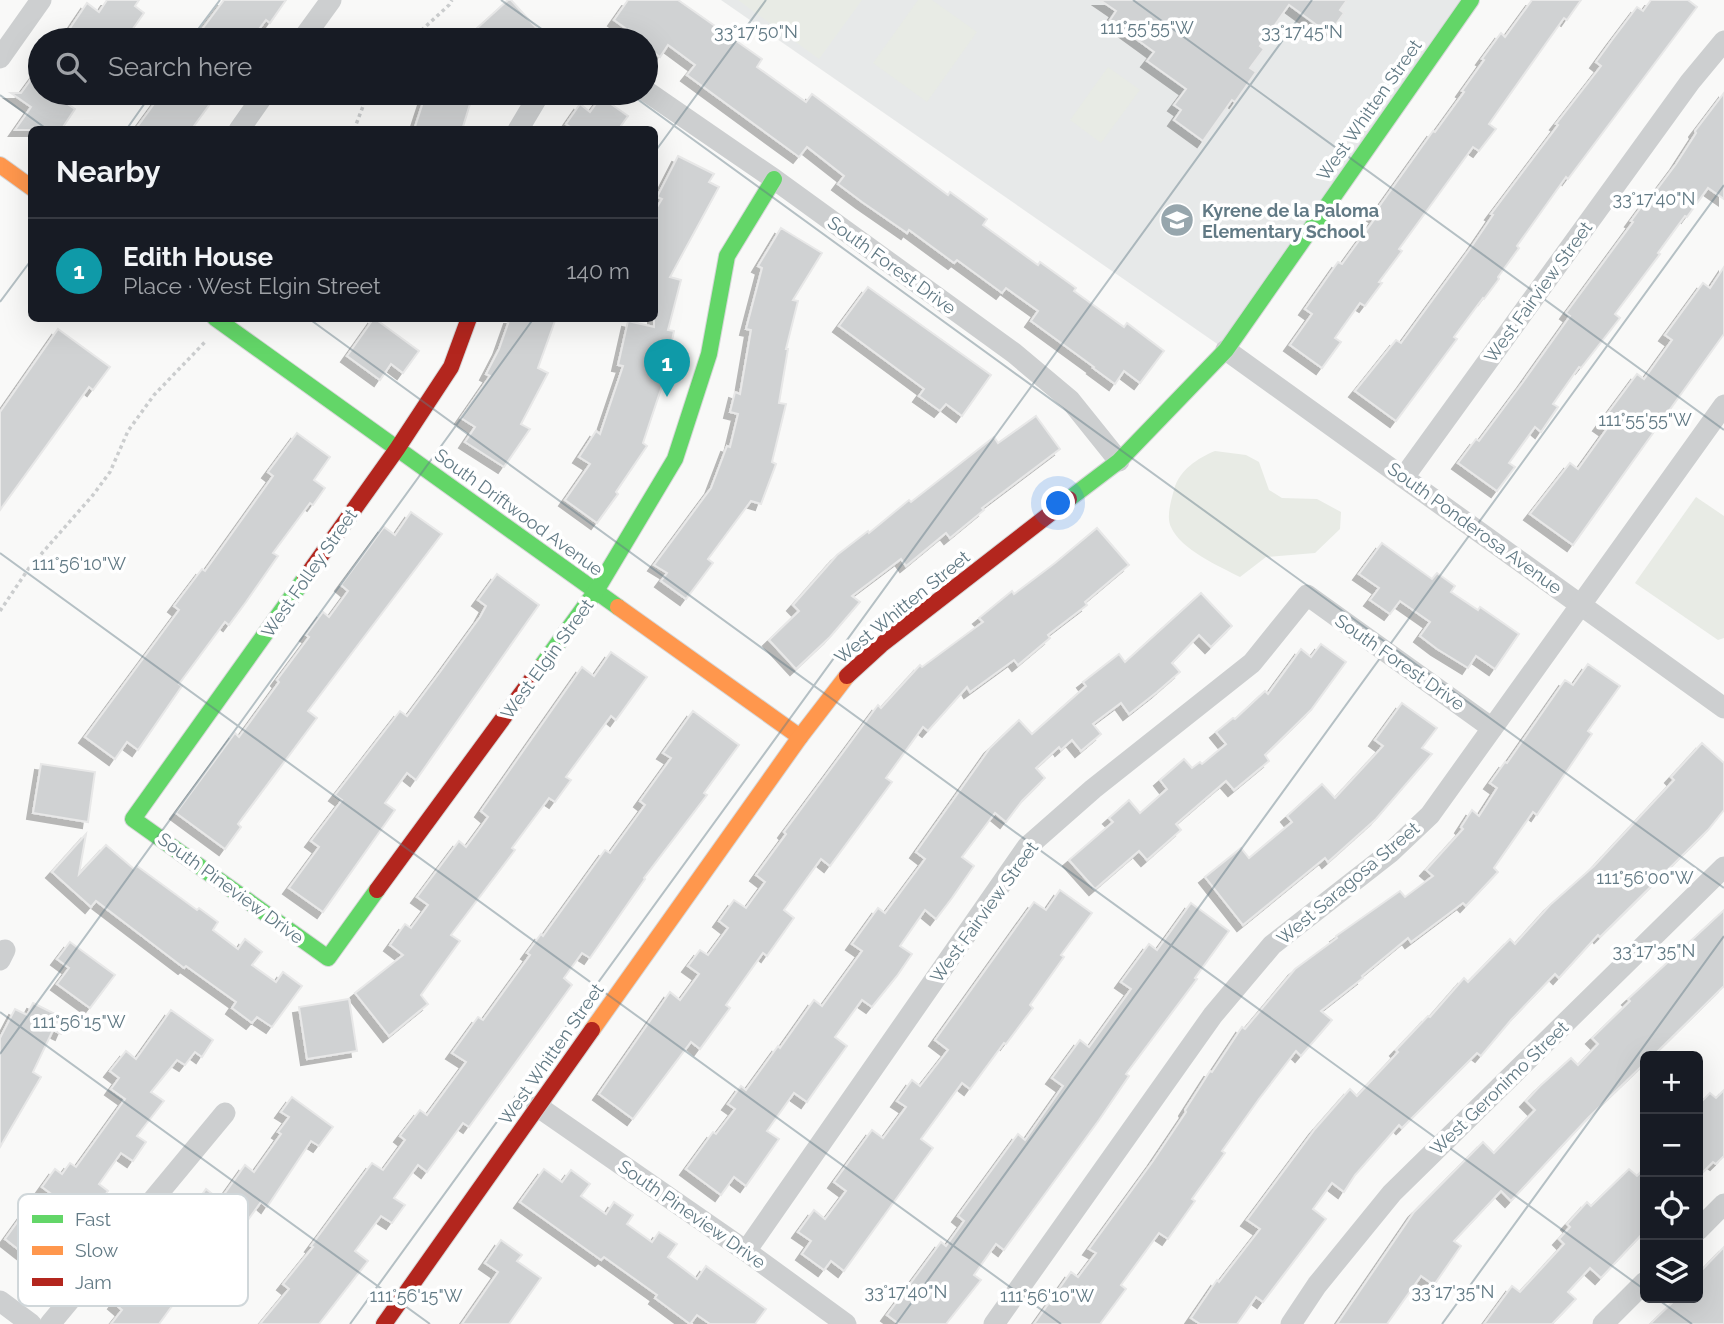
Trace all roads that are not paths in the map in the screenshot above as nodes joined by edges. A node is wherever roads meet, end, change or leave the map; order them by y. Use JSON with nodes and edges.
{"nodes":[{"id":1,"x":41,"y":0,"type":"edge"},
{"id":2,"x":331,"y":0,"type":"edge"},
{"id":3,"x":1471,"y":0,"type":"edge"},
{"id":4,"x":311,"y":28,"type":"edge"},
{"id":5,"x":1724,"y":41,"type":"edge"},
{"id":6,"x":0,"y":58,"type":"edge"},
{"id":7,"x":658,"y":99,"type":"edge"},
{"id":8,"x":257,"y":105,"type":"edge"},
{"id":9,"x":533,"y":105,"type":"edge"},
{"id":10,"x":242,"y":126,"type":"edge"},
{"id":11,"x":520,"y":126,"type":"edge"},
{"id":12,"x":0,"y":165,"type":"edge"},
{"id":13,"x":774,"y":179,"type":"junction"},
{"id":14,"x":28,"y":185,"type":"edge"},
{"id":15,"x":220,"y":322,"type":"edge"},
{"id":16,"x":468,"y":322,"type":"edge"},
{"id":17,"x":1226,"y":349,"type":"junction"},
{"id":18,"x":1724,"y":405,"type":"edge"},
{"id":19,"x":397,"y":449,"type":"junction"},
{"id":20,"x":1119,"y":461,"type":"junction"},
{"id":21,"x":1404,"y":477,"type":"junction"},
{"id":22,"x":596,"y":591,"type":"junction"},
{"id":23,"x":1307,"y":595,"type":"joint"},
{"id":24,"x":1581,"y":605,"type":"junction"},
{"id":25,"x":1724,"y":708,"type":"edge"},
{"id":26,"x":1492,"y":728,"type":"junction"},
{"id":27,"x":800,"y":737,"type":"junction"},
{"id":28,"x":133,"y":819,"type":"joint"},
{"id":29,"x":1724,"y":867,"type":"edge"},
{"id":30,"x":328,"y":958,"type":"joint"},
{"id":31,"x":537,"y":1106,"type":"junction"},
{"id":32,"x":225,"y":1113,"type":"dead end"},
{"id":33,"x":158,"y":1194,"type":"edge"},
{"id":34,"x":1724,"y":1204,"type":"edge"},
{"id":35,"x":1703,"y":1225,"type":"edge"},
{"id":36,"x":746,"y":1251,"type":"junction"},
{"id":37,"x":1640,"y":1287,"type":"edge"},
{"id":38,"x":0,"y":1301,"type":"edge"},
{"id":39,"x":65,"y":1306,"type":"edge"},
{"id":40,"x":31,"y":1324,"type":"edge"},
{"id":41,"x":50,"y":1324,"type":"edge"},
{"id":42,"x":384,"y":1324,"type":"edge"},
{"id":43,"x":846,"y":1324,"type":"edge"},
{"id":44,"x":993,"y":1324,"type":"edge"},
{"id":45,"x":1291,"y":1324,"type":"edge"},
{"id":46,"x":1603,"y":1324,"type":"edge"}],
"edges":[{"from":1,"to":6,"type":"street"},
{"from":2,"to":4,"type":"street"},
{"from":3,"to":17,"type":"street","name":"West Whitten Street"},
{"from":5,"to":21,"type":"street","name":"West Fairview Street"},
{"from":7,"to":13,"type":"street","name":"South Forest Drive"},
{"from":8,"to":10,"type":"street"},
{"from":9,"to":11,"type":"street"},
{"from":12,"to":14,"type":"street"},
{"from":13,"to":20,"type":"street","name":"South Forest Drive"},
{"from":13,"to":22,"type":"street","name":"West Elgin Street"},
{"from":15,"to":19,"type":"street","name":"South Driftwood Avenue"},
{"from":16,"to":19,"type":"street","name":"West Folley Street"},
{"from":17,"to":20,"type":"street","name":"West Whitten Street"},
{"from":17,"to":21,"type":"street","name":"South Ponderosa Avenue"},
{"from":18,"to":24,"type":"street","name":"West Saragosa Street"},
{"from":19,"to":22,"type":"street","name":"South Driftwood Avenue"},
{"from":19,"to":28,"type":"street","name":"West Folley Street"},
{"from":20,"to":27,"type":"street","name":"West Whitten Street"},
{"from":21,"to":24,"type":"street","name":"South Ponderosa Avenue"},
{"from":22,"to":27,"type":"street","name":"South Driftwood Avenue"},
{"from":22,"to":30,"type":"street","name":"West Elgin Street"},
{"from":23,"to":26,"type":"street","name":"South Forest Drive"},
{"from":23,"to":36,"type":"street","name":"West Fairview Street"},
{"from":24,"to":25,"type":"street","name":"South Ponderosa Avenue"},
{"from":24,"to":26,"type":"street","name":"West Saragosa Street"},
{"from":26,"to":44,"type":"street","name":"West Saragosa Street"},
{"from":27,"to":31,"type":"street","name":"West Whitten Street"},
{"from":28,"to":30,"type":"street","name":"South Pineview Drive"},
{"from":29,"to":45,"type":"street","name":"West Geronimo Street"},
{"from":31,"to":36,"type":"street","name":"South Pineview Drive"},
{"from":31,"to":42,"type":"street","name":"West Whitten Street"},
{"from":32,"to":33,"type":"street"},
{"from":34,"to":35,"type":"street"},
{"from":36,"to":43,"type":"street","name":"South Pineview Drive"},
{"from":37,"to":46,"type":"street"},
{"from":38,"to":40,"type":"street"},
{"from":39,"to":41,"type":"street"}]}
